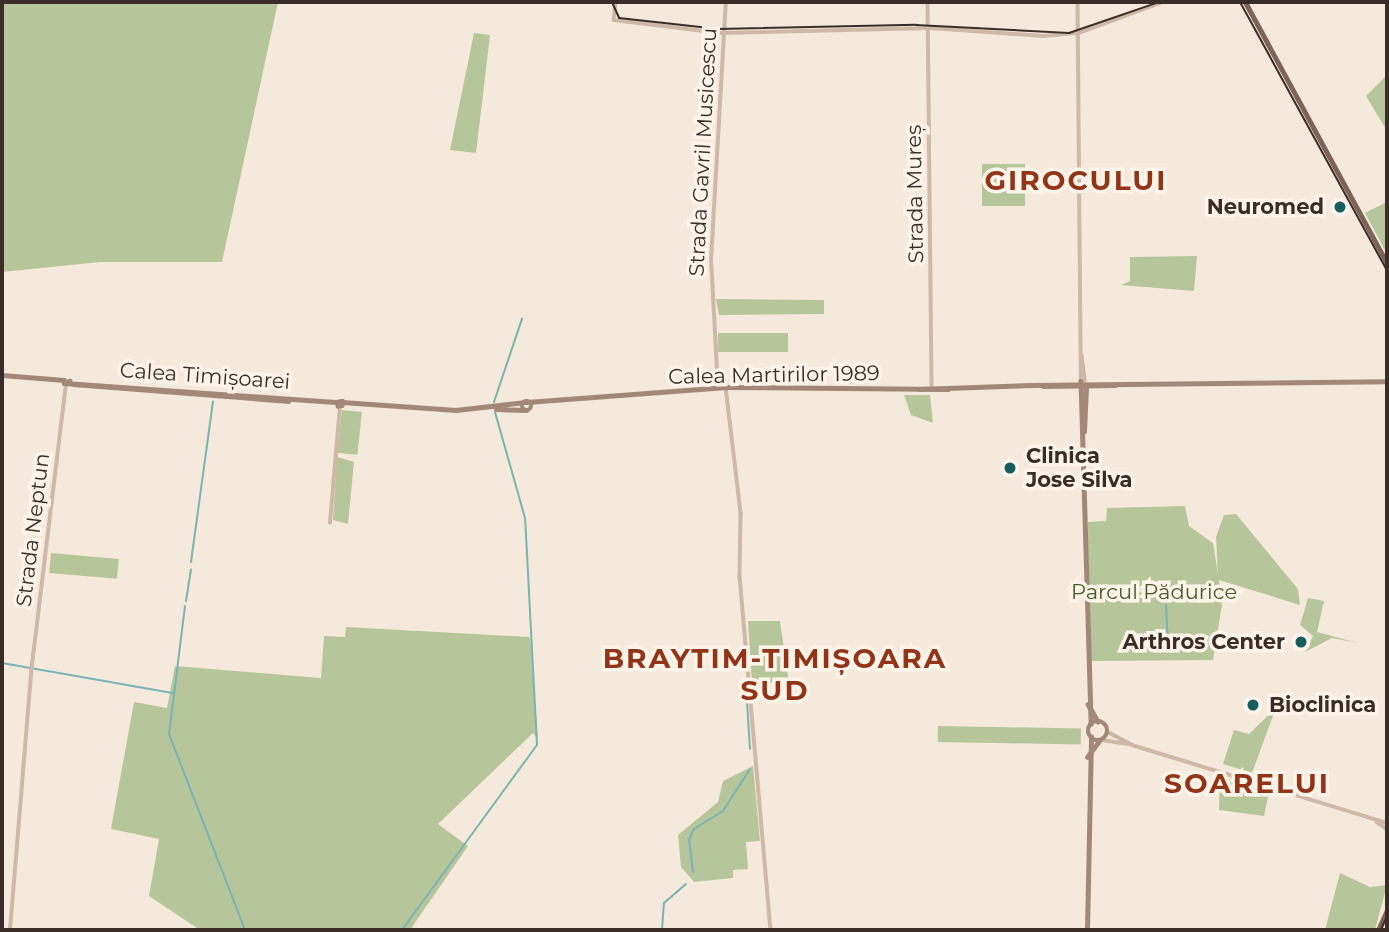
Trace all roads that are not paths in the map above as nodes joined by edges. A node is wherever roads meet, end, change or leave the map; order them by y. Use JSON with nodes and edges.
{"nodes":[{"id":1,"x":616,"y":2,"type":"edge"},
{"id":2,"x":726,"y":2,"type":"edge"},
{"id":3,"x":928,"y":2,"type":"edge"},
{"id":4,"x":1078,"y":2,"type":"edge"},
{"id":5,"x":1163,"y":2,"type":"edge"},
{"id":6,"x":1245,"y":2,"type":"edge"},
{"id":7,"x":928,"y":28,"type":"junction"},
{"id":8,"x":724,"y":33,"type":"junction"},
{"id":9,"x":1079,"y":33,"type":"junction"},
{"id":10,"x":1387,"y":262,"type":"edge"},
{"id":11,"x":2,"y":377,"type":"edge"},
{"id":12,"x":67,"y":382,"type":"junction"},
{"id":13,"x":1387,"y":382,"type":"edge"},
{"id":14,"x":1084,"y":384,"type":"junction"},
{"id":15,"x":932,"y":386,"type":"junction"},
{"id":16,"x":726,"y":387,"type":"junction"},
{"id":17,"x":719,"y":388,"type":"junction"},
{"id":18,"x":918,"y":389,"type":"junction"},
{"id":19,"x":948,"y":389,"type":"junction"},
{"id":20,"x":546,"y":401,"type":"junction"},
{"id":21,"x":527,"y":402,"type":"junction"},
{"id":22,"x":340,"y":404,"type":"junction"},
{"id":23,"x":489,"y":408,"type":"junction"},
{"id":24,"x":528,"y":410,"type":"junction"},
{"id":25,"x":330,"y":523,"type":"dead end"},
{"id":26,"x":1088,"y":704,"type":"junction"},
{"id":27,"x":1098,"y":722,"type":"junction"},
{"id":28,"x":1091,"y":724,"type":"junction"},
{"id":29,"x":1108,"y":732,"type":"junction"},
{"id":30,"x":1091,"y":737,"type":"junction"},
{"id":31,"x":1101,"y":740,"type":"junction"},
{"id":32,"x":1129,"y":744,"type":"junction"},
{"id":33,"x":1087,"y":757,"type":"junction"},
{"id":34,"x":1377,"y":822,"type":"junction"},
{"id":35,"x":1387,"y":823,"type":"edge"},
{"id":36,"x":1387,"y":829,"type":"edge"},
{"id":37,"x":1387,"y":910,"type":"edge"},
{"id":38,"x":10,"y":930,"type":"edge"},
{"id":39,"x":771,"y":930,"type":"edge"},
{"id":40,"x":1087,"y":930,"type":"edge"},
{"id":41,"x":1378,"y":930,"type":"edge"}],
"edges":[{"from":1,"to":8,"type":"street"},
{"from":2,"to":8,"type":"street","name":"Strada Gavril Musicescu"},
{"from":3,"to":7,"type":"street","name":"Strada Mureș"},
{"from":4,"to":9,"type":"street"},
{"from":5,"to":9,"type":"street"},
{"from":6,"to":10,"type":"main road"},
{"from":7,"to":8,"type":"street"},
{"from":7,"to":9,"type":"street"},
{"from":7,"to":15,"type":"street","name":"Strada Mureș"},
{"from":8,"to":17,"type":"street","name":"Strada Gavril Musicescu"},
{"from":9,"to":14,"type":"street"},
{"from":11,"to":12,"type":"main road","name":"Calea Timișoarei"},
{"from":12,"to":22,"type":"main road","name":"Calea Timișoarei"},
{"from":12,"to":38,"type":"street","name":"Strada Neptun"},
{"from":13,"to":14,"type":"main road","name":"Calea Martirilor 1989"},
{"from":14,"to":19,"type":"main road","name":"Calea Martirilor 1989"},
{"from":14,"to":26,"type":"main road"},
{"from":15,"to":18,"type":"main road","name":"Calea Martirilor 1989"},
{"from":15,"to":19,"type":"main road","name":"Calea Martirilor 1989"},
{"from":16,"to":17,"type":"main road","name":"Calea Martirilor 1989"},
{"from":16,"to":18,"type":"main road","name":"Calea Martirilor 1989"},
{"from":16,"to":39,"type":"street"},
{"from":17,"to":20,"type":"main road","name":"Calea Martirilor 1989"},
{"from":18,"to":19,"type":"main road","name":"Calea Martirilor 1989"},
{"from":20,"to":21,"type":"main road","name":"Calea Martirilor 1989"},
{"from":20,"to":24,"type":"main road","name":"Calea Martirilor 1989"},
{"from":21,"to":23,"type":"main road","name":"Calea Martirilor 1989"},
{"from":21,"to":24,"type":"main road"},
{"from":22,"to":23,"type":"main road","name":"Calea Timișoarei"},
{"from":22,"to":25,"type":"street"},
{"from":23,"to":24,"type":"main road","name":"Calea Martirilor 1989"},
{"from":26,"to":27,"type":"main road"},
{"from":26,"to":28,"type":"main road"},
{"from":27,"to":28,"type":"main road"},
{"from":27,"to":29,"type":"main road"},
{"from":28,"to":30,"type":"main road"},
{"from":29,"to":31,"type":"main road"},
{"from":29,"to":32,"type":"street"},
{"from":30,"to":31,"type":"main road"},
{"from":30,"to":33,"type":"main road"},
{"from":31,"to":32,"type":"street"},
{"from":31,"to":33,"type":"main road"},
{"from":32,"to":34,"type":"street"},
{"from":33,"to":40,"type":"main road"},
{"from":34,"to":35,"type":"street"},
{"from":34,"to":36,"type":"street"},
{"from":37,"to":41,"type":"main road"}]}
